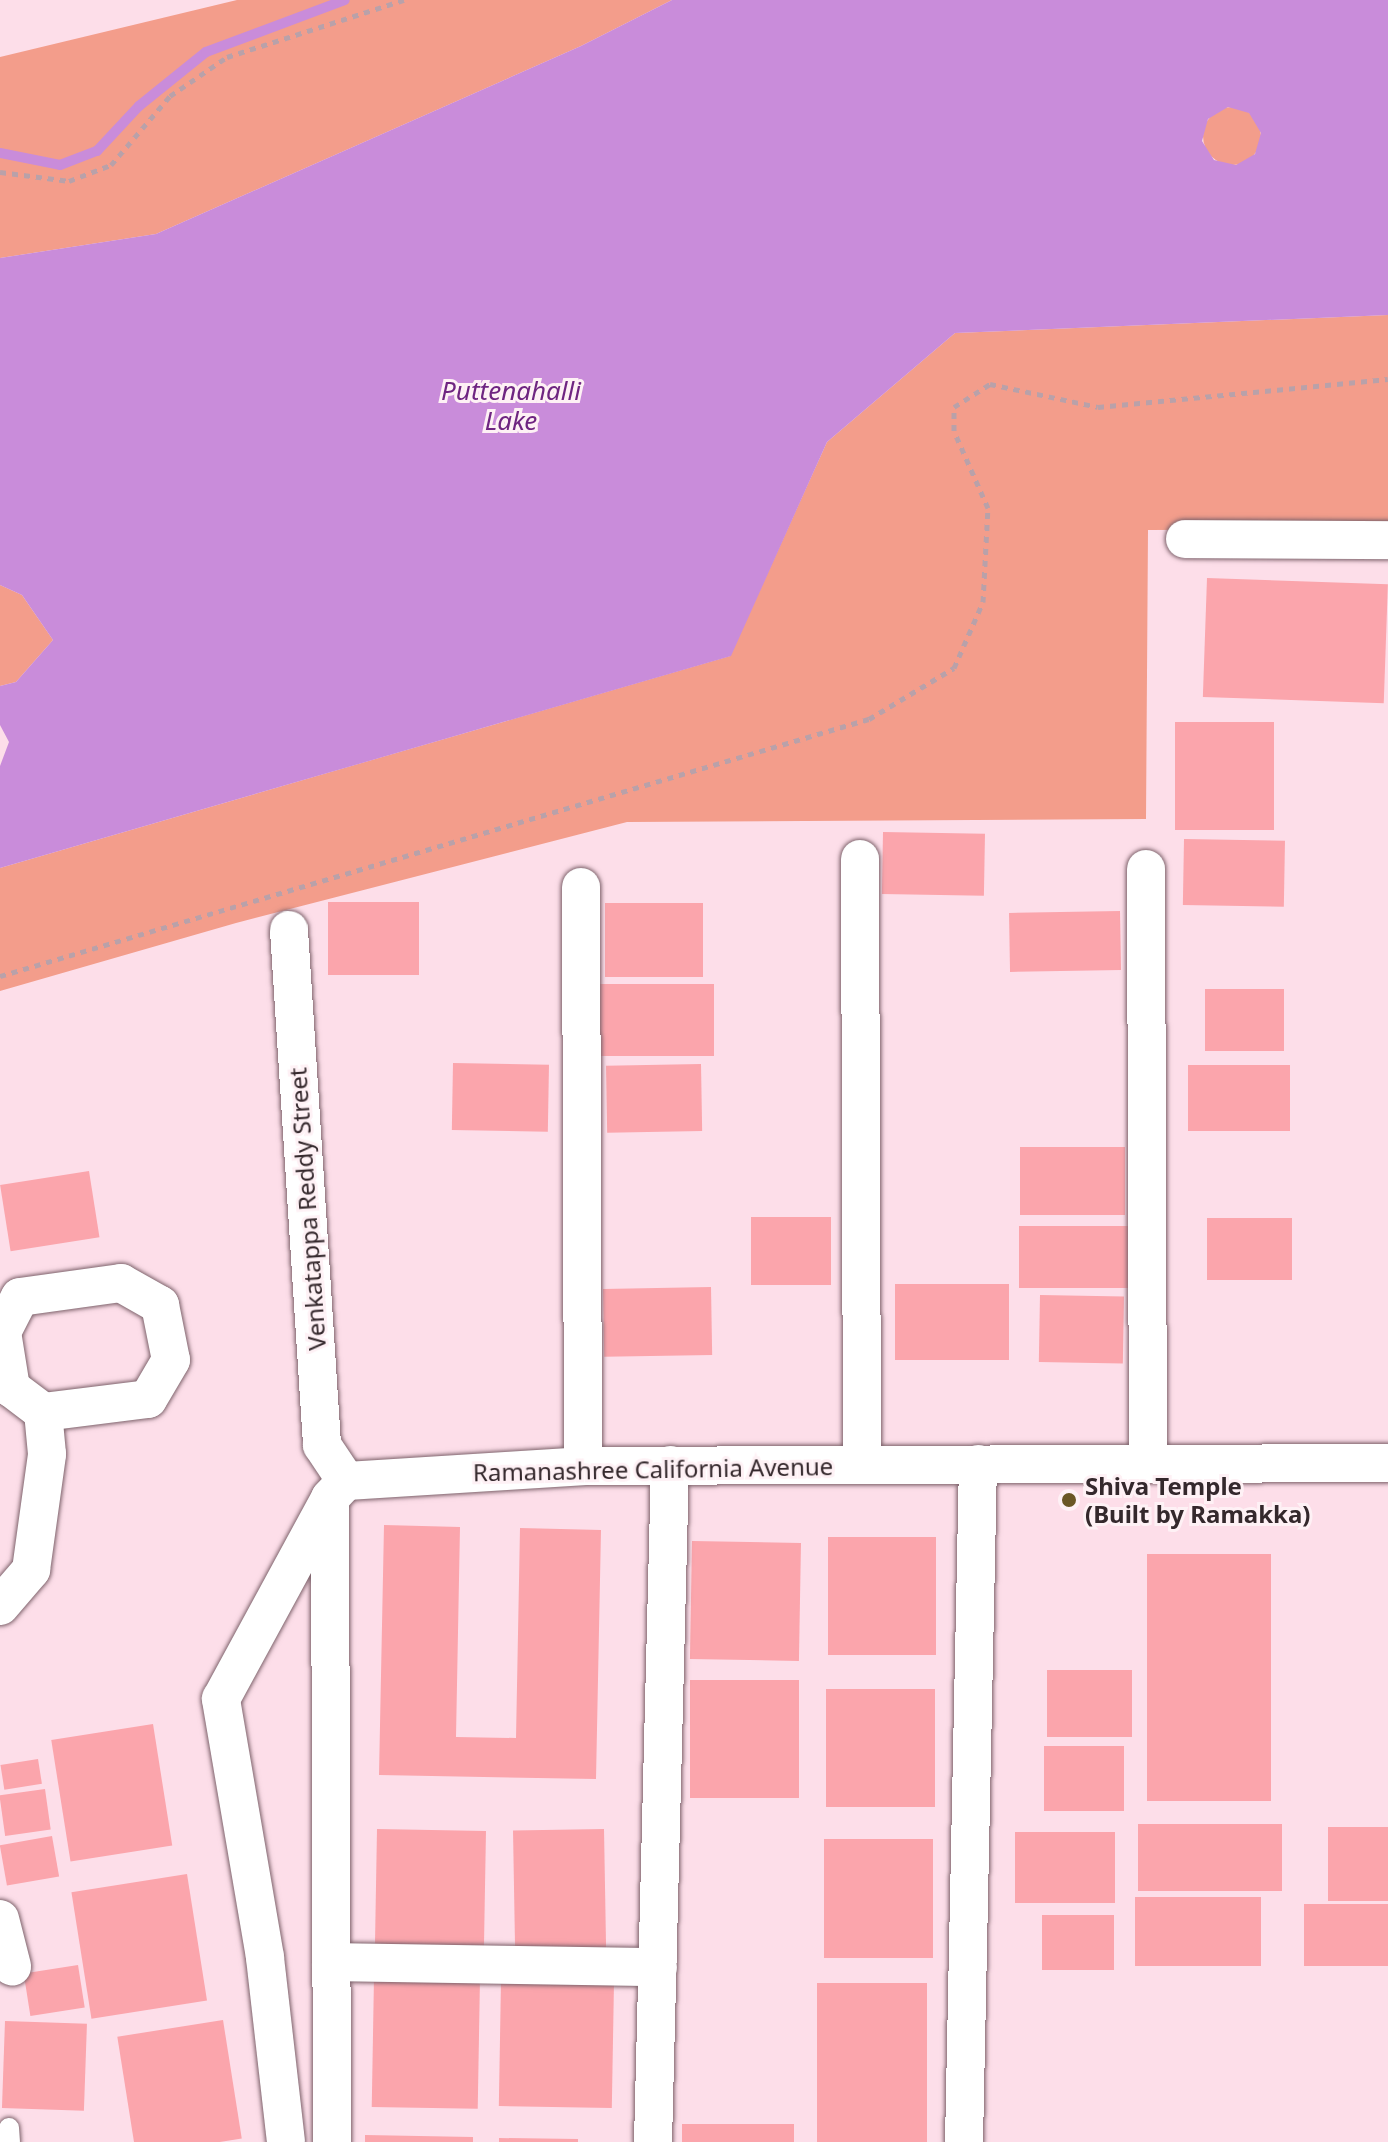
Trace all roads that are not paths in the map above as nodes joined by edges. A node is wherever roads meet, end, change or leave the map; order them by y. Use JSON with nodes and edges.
{"nodes":[{"id":1,"x":1185,"y":539,"type":"dead end"},
{"id":2,"x":1388,"y":540,"type":"edge"},
{"id":3,"x":860,"y":859,"type":"dead end"},
{"id":4,"x":1146,"y":869,"type":"dead end"},
{"id":5,"x":581,"y":887,"type":"dead end"},
{"id":6,"x":289,"y":930,"type":"dead end"},
{"id":7,"x":43,"y":1412,"type":"junction"},
{"id":8,"x":1388,"y":1463,"type":"edge"},
{"id":9,"x":978,"y":1464,"type":"junction"},
{"id":10,"x":1148,"y":1464,"type":"junction"},
{"id":11,"x":670,"y":1465,"type":"junction"},
{"id":12,"x":862,"y":1465,"type":"junction"},
{"id":13,"x":583,"y":1466,"type":"junction"},
{"id":14,"x":338,"y":1489,"type":"junction"},
{"id":15,"x":0,"y":1606,"type":"edge"},
{"id":16,"x":0,"y":1919,"type":"edge"},
{"id":17,"x":331,"y":1962,"type":"junction"},
{"id":18,"x":12,"y":1966,"type":"dead end"},
{"id":19,"x":658,"y":1967,"type":"junction"},
{"id":20,"x":286,"y":2142,"type":"edge"},
{"id":21,"x":332,"y":2142,"type":"edge"},
{"id":22,"x":653,"y":2142,"type":"edge"},
{"id":23,"x":964,"y":2142,"type":"edge"}],
"edges":[{"from":1,"to":2,"type":"street"},
{"from":3,"to":12,"type":"street"},
{"from":4,"to":10,"type":"street"},
{"from":5,"to":13,"type":"street"},
{"from":6,"to":14,"type":"street","name":"Venkatappa Reddy Street"},
{"from":7,"to":7,"type":"street"},
{"from":7,"to":15,"type":"street"},
{"from":8,"to":10,"type":"street","name":"Ramanashree California Avenue"},
{"from":9,"to":10,"type":"street","name":"Ramanashree California Avenue"},
{"from":9,"to":12,"type":"street","name":"Ramanashree California Avenue"},
{"from":9,"to":23,"type":"street"},
{"from":11,"to":12,"type":"street","name":"Ramanashree California Avenue"},
{"from":11,"to":13,"type":"street","name":"Ramanashree California Avenue"},
{"from":11,"to":19,"type":"street"},
{"from":13,"to":14,"type":"street","name":"Ramanashree California Avenue"},
{"from":14,"to":17,"type":"street"},
{"from":14,"to":20,"type":"street"},
{"from":16,"to":18,"type":"street"},
{"from":17,"to":19,"type":"street"},
{"from":17,"to":21,"type":"street"},
{"from":19,"to":22,"type":"street"}]}
